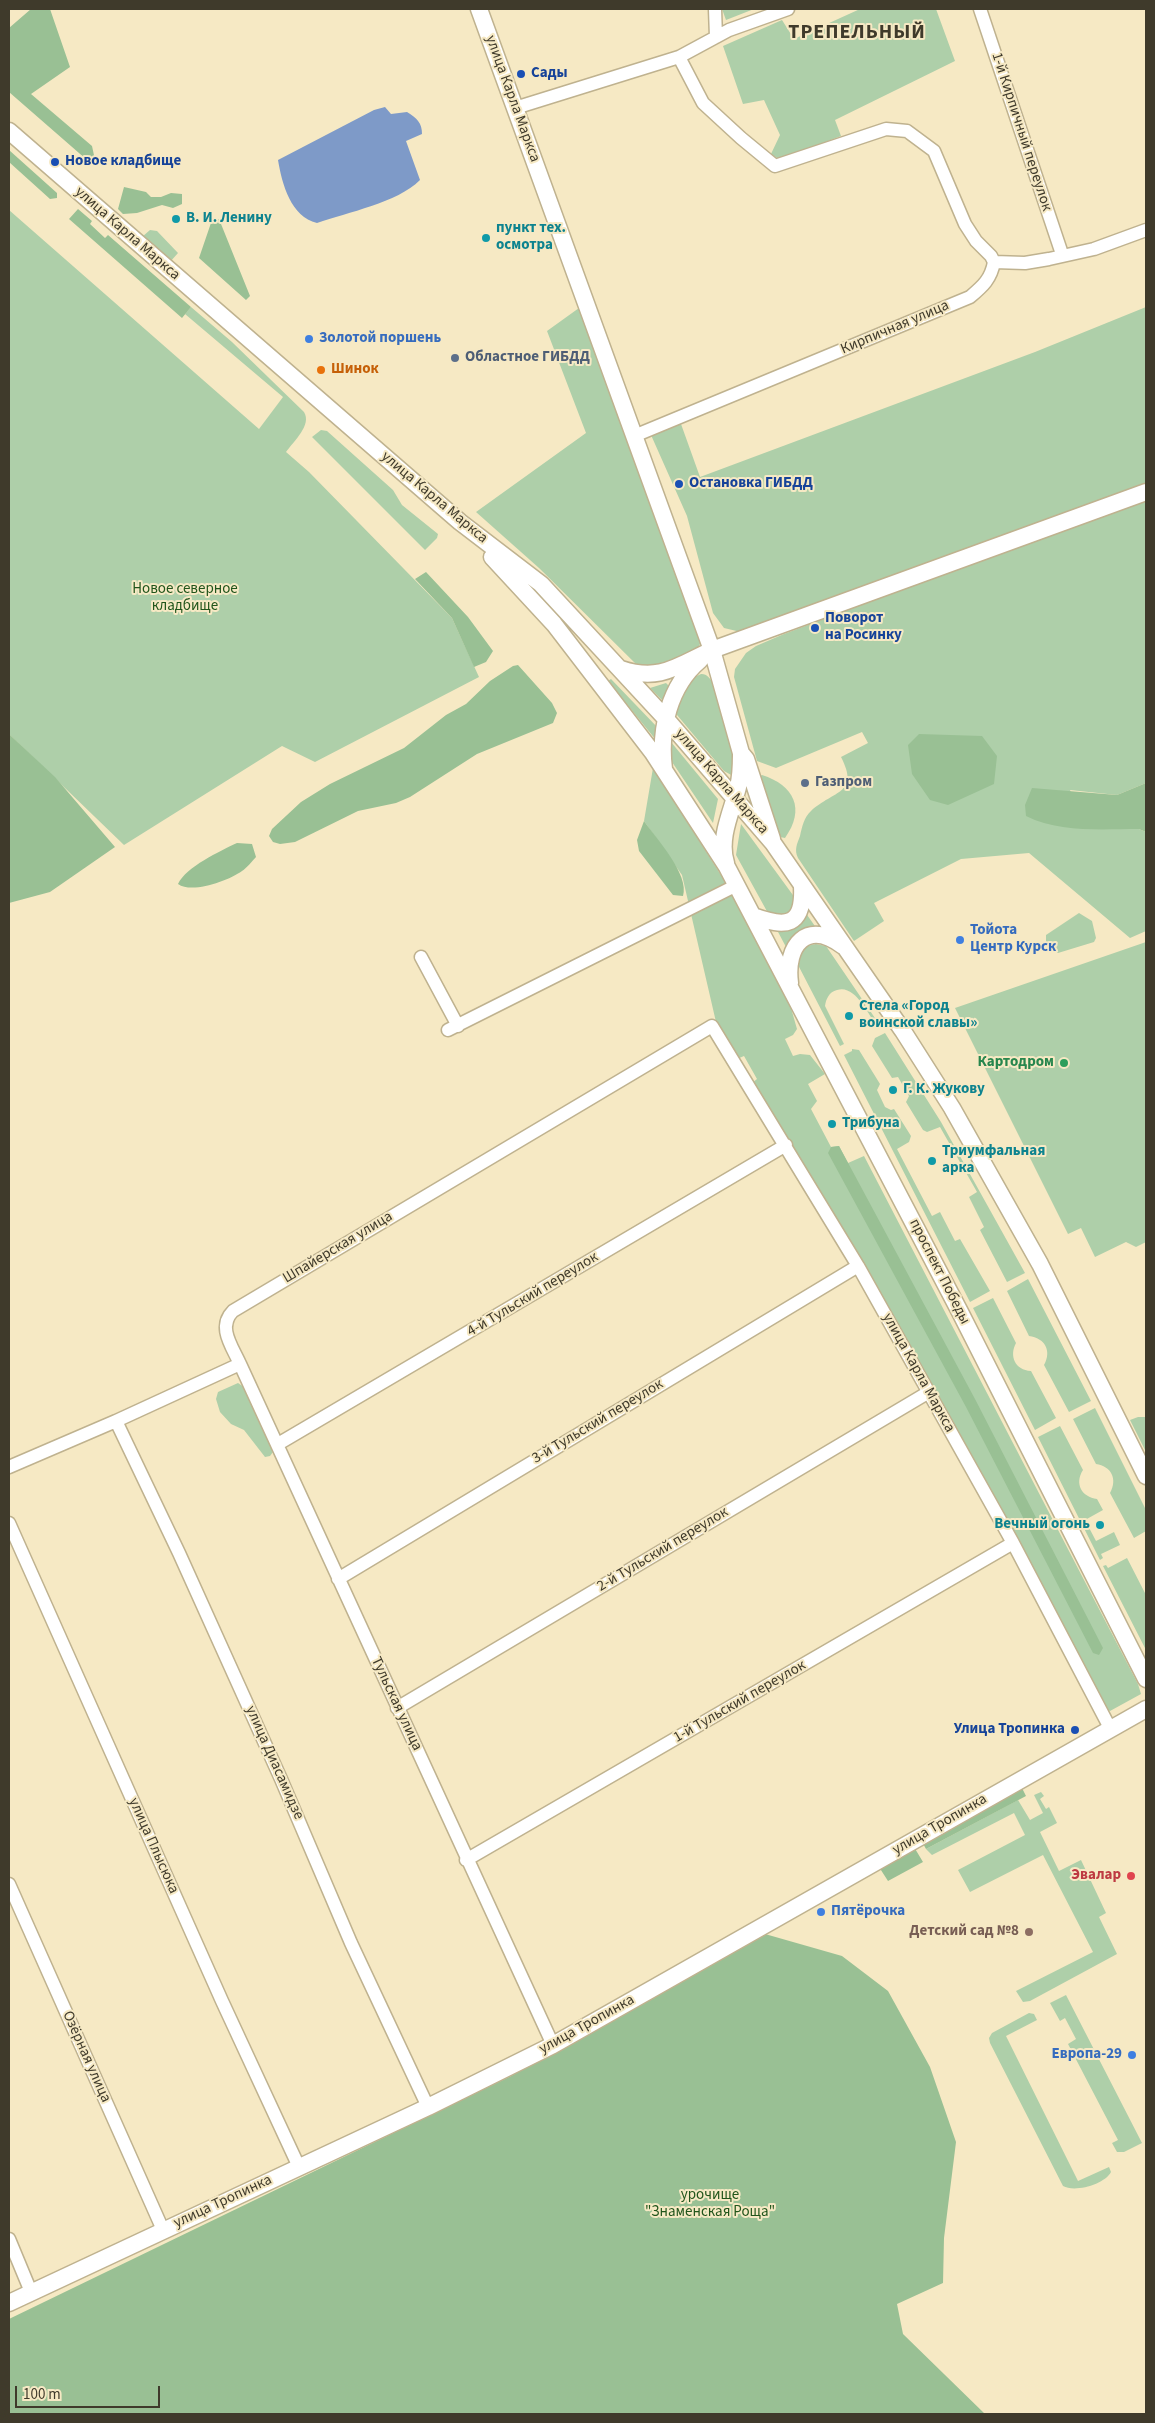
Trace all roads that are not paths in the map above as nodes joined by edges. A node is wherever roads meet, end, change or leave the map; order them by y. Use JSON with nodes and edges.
{"nodes":[{"id":1,"x":479,"y":9,"type":"edge"},
{"id":2,"x":715,"y":9,"type":"edge"},
{"id":3,"x":788,"y":9,"type":"edge"},
{"id":4,"x":980,"y":9,"type":"edge"},
{"id":5,"x":716,"y":37,"type":"junction"},
{"id":6,"x":679,"y":57,"type":"junction"},
{"id":7,"x":515,"y":108,"type":"junction"},
{"id":8,"x":9,"y":131,"type":"edge"},
{"id":9,"x":1146,"y":230,"type":"edge"},
{"id":10,"x":1062,"y":254,"type":"junction"},
{"id":11,"x":994,"y":262,"type":"junction"},
{"id":12,"x":634,"y":436,"type":"junction"},
{"id":13,"x":1146,"y":492,"type":"edge"},
{"id":14,"x":460,"y":522,"type":"junction"},
{"id":15,"x":712,"y":650,"type":"junction"},
{"id":16,"x":621,"y":669,"type":"junction"},
{"id":17,"x":667,"y":720,"type":"junction"},
{"id":18,"x":741,"y":753,"type":"junction"},
{"id":19,"x":664,"y":769,"type":"junction"},
{"id":20,"x":734,"y":799,"type":"junction"},
{"id":21,"x":774,"y":843,"type":"junction"},
{"id":22,"x":727,"y":867,"type":"junction"},
{"id":23,"x":737,"y":885,"type":"junction"},
{"id":24,"x":802,"y":886,"type":"junction"},
{"id":25,"x":753,"y":916,"type":"junction"},
{"id":26,"x":848,"y":951,"type":"junction"},
{"id":27,"x":421,"y":957,"type":"dead end"},
{"id":28,"x":790,"y":987,"type":"junction"},
{"id":29,"x":712,"y":1026,"type":"joint"},
{"id":30,"x":786,"y":1145,"type":"junction"},
{"id":31,"x":858,"y":1266,"type":"junction"},
{"id":32,"x":240,"y":1364,"type":"junction"},
{"id":33,"x":929,"y":1392,"type":"junction"},
{"id":34,"x":116,"y":1421,"type":"junction"},
{"id":35,"x":278,"y":1444,"type":"junction"},
{"id":36,"x":9,"y":1467,"type":"edge"},
{"id":37,"x":1146,"y":1476,"type":"edge"},
{"id":38,"x":9,"y":1524,"type":"edge"},
{"id":39,"x":1013,"y":1543,"type":"junction"},
{"id":40,"x":338,"y":1579,"type":"junction"},
{"id":41,"x":1146,"y":1679,"type":"edge"},
{"id":42,"x":397,"y":1708,"type":"junction"},
{"id":43,"x":1146,"y":1708,"type":"edge"},
{"id":44,"x":1110,"y":1728,"type":"junction"},
{"id":45,"x":466,"y":1860,"type":"junction"},
{"id":46,"x":9,"y":1884,"type":"edge"},
{"id":47,"x":553,"y":2045,"type":"junction"},
{"id":48,"x":428,"y":2107,"type":"junction"},
{"id":49,"x":299,"y":2167,"type":"junction"},
{"id":50,"x":163,"y":2230,"type":"junction"},
{"id":51,"x":9,"y":2240,"type":"edge"},
{"id":52,"x":32,"y":2292,"type":"junction"},
{"id":53,"x":9,"y":2303,"type":"edge"}],
"edges":[{"from":1,"to":7,"type":"main road","name":"улица Карла Маркса"},
{"from":2,"to":5,"type":"street"},
{"from":3,"to":5,"type":"street"},
{"from":4,"to":10,"type":"street","name":"1-й Кирпичный переулок"},
{"from":5,"to":6,"type":"street"},
{"from":6,"to":7,"type":"street"},
{"from":6,"to":11,"type":"street"},
{"from":7,"to":12,"type":"main road","name":"улица Карла Маркса"},
{"from":8,"to":14,"type":"main road","name":"улица Карла Маркса"},
{"from":9,"to":10,"type":"street"},
{"from":10,"to":11,"type":"street"},
{"from":11,"to":12,"type":"street","name":"Кирпичная улица"},
{"from":12,"to":15,"type":"main road","name":"улица Карла Маркса"},
{"from":13,"to":15,"type":"main road"},
{"from":14,"to":16,"type":"main road","name":"улица Карла Маркса"},
{"from":14,"to":19,"type":"main road","name":"проспект Победы"},
{"from":15,"to":16,"type":"main road"},
{"from":15,"to":17,"type":"main road"},
{"from":15,"to":18,"type":"main road","name":"улица Карла Маркса"},
{"from":16,"to":17,"type":"main road","name":"улица Карла Маркса"},
{"from":17,"to":19,"type":"main road"},
{"from":17,"to":20,"type":"main road","name":"улица Карла Маркса"},
{"from":18,"to":20,"type":"main road"},
{"from":18,"to":21,"type":"main road","name":"улица Карла Маркса"},
{"from":19,"to":22,"type":"main road","name":"проспект Победы"},
{"from":20,"to":21,"type":"main road","name":"улица Карла Маркса"},
{"from":20,"to":22,"type":"main road"},
{"from":21,"to":24,"type":"main road"},
{"from":22,"to":23,"type":"main road","name":"проспект Победы"},
{"from":23,"to":25,"type":"main road","name":"проспект Победы"},
{"from":23,"to":27,"type":"street"},
{"from":24,"to":25,"type":"main road"},
{"from":24,"to":26,"type":"main road"},
{"from":25,"to":28,"type":"main road","name":"проспект Победы"},
{"from":26,"to":28,"type":"main road"},
{"from":26,"to":37,"type":"main road"},
{"from":28,"to":41,"type":"main road","name":"проспект Победы"},
{"from":29,"to":30,"type":"street","name":"улица Карла Маркса"},
{"from":29,"to":32,"type":"street","name":"Шпайерская улица"},
{"from":30,"to":31,"type":"street","name":"улица Карла Маркса"},
{"from":30,"to":35,"type":"street","name":"4-й Тульский переулок"},
{"from":31,"to":33,"type":"street","name":"улица Карла Маркса"},
{"from":31,"to":40,"type":"street","name":"3-й Тульский переулок"},
{"from":32,"to":34,"type":"street"},
{"from":32,"to":35,"type":"street","name":"Тульская улица"},
{"from":33,"to":39,"type":"street","name":"улица Карла Маркса"},
{"from":33,"to":42,"type":"street","name":"2-й Тульский переулок"},
{"from":34,"to":36,"type":"street"},
{"from":34,"to":48,"type":"street","name":"улица Диасамидзе"},
{"from":35,"to":40,"type":"street","name":"Тульская улица"},
{"from":38,"to":49,"type":"street","name":"улица Плысюка"},
{"from":39,"to":44,"type":"street","name":"улица Карла Маркса"},
{"from":39,"to":45,"type":"street","name":"1-й Тульский переулок"},
{"from":40,"to":42,"type":"street","name":"Тульская улица"},
{"from":42,"to":45,"type":"street","name":"Тульская улица"},
{"from":43,"to":44,"type":"main road","name":"улица Тропинка"},
{"from":44,"to":47,"type":"main road","name":"улица Тропинка"},
{"from":45,"to":47,"type":"street","name":"Тульская улица"},
{"from":46,"to":50,"type":"street","name":"Озёрная улица"},
{"from":47,"to":48,"type":"main road","name":"улица Тропинка"},
{"from":48,"to":49,"type":"main road","name":"улица Тропинка"},
{"from":49,"to":50,"type":"main road","name":"улица Тропинка"},
{"from":50,"to":52,"type":"main road","name":"улица Тропинка"},
{"from":51,"to":52,"type":"street"},
{"from":52,"to":53,"type":"main road","name":"улица Тропинка"}]}
